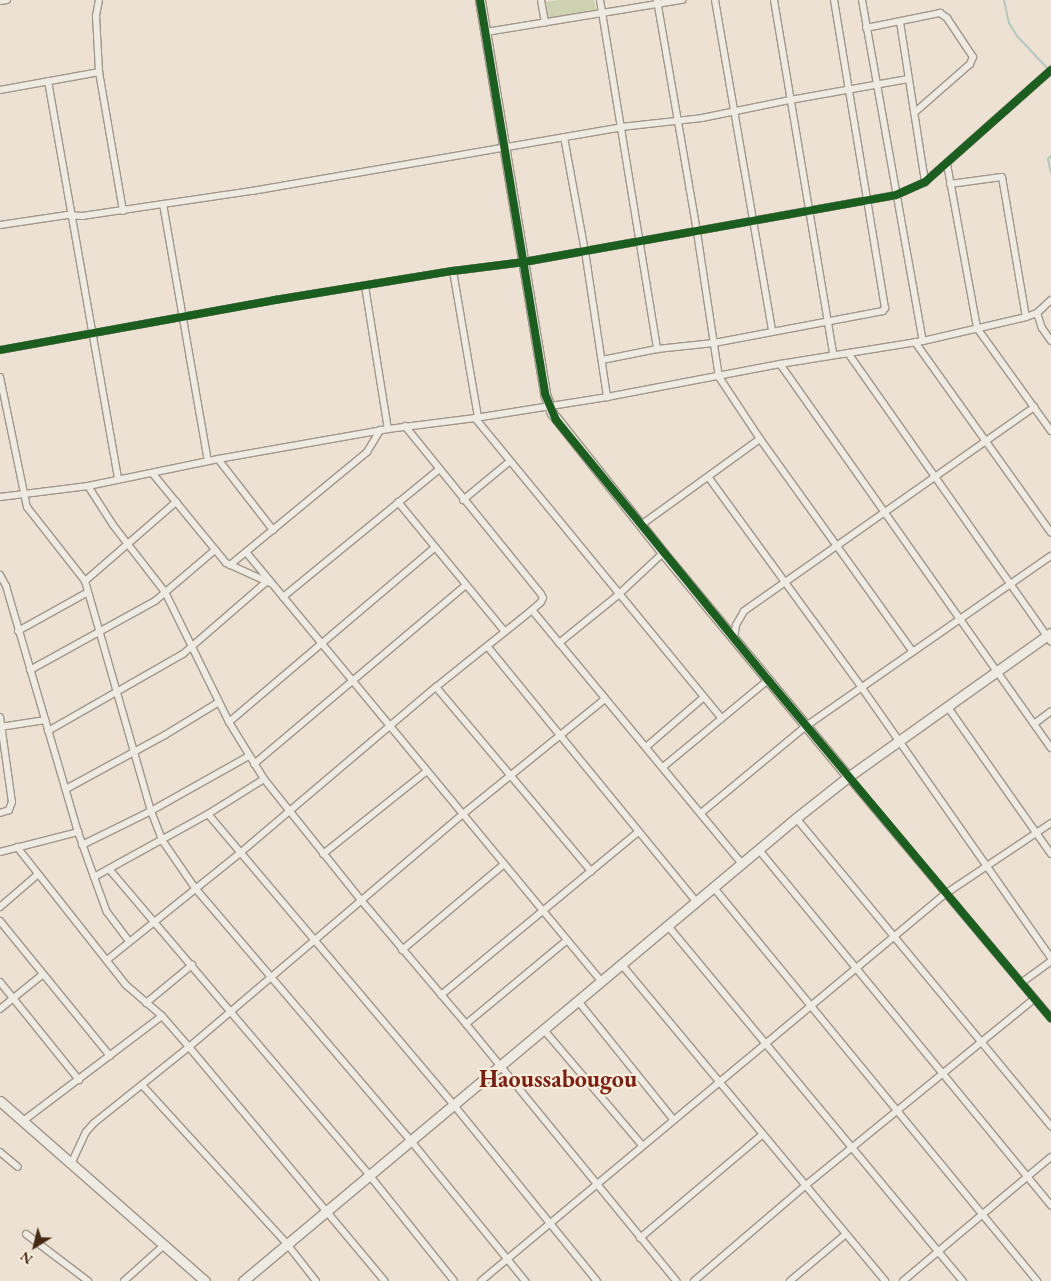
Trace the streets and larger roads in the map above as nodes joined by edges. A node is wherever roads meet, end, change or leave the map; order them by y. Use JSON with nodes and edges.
{"nodes":[{"id":1,"x":7,"y":0,"type":"edge"},
{"id":2,"x":99,"y":0,"type":"edge"},
{"id":3,"x":480,"y":0,"type":"edge"},
{"id":4,"x":541,"y":0,"type":"edge"},
{"id":5,"x":600,"y":0,"type":"edge"},
{"id":6,"x":682,"y":0,"type":"edge"},
{"id":7,"x":715,"y":0,"type":"edge"},
{"id":8,"x":774,"y":0,"type":"edge"},
{"id":9,"x":834,"y":0,"type":"edge"},
{"id":10,"x":862,"y":0,"type":"edge"},
{"id":11,"x":0,"y":1,"type":"edge"},
{"id":12,"x":658,"y":2,"type":"edge"},
{"id":13,"x":603,"y":15,"type":"junction"},
{"id":14,"x":900,"y":22,"type":"junction"},
{"id":15,"x":545,"y":23,"type":"junction"},
{"id":16,"x":866,"y":28,"type":"junction"},
{"id":17,"x":486,"y":32,"type":"junction"},
{"id":18,"x":99,"y":72,"type":"junction"},
{"id":19,"x":1049,"y":72,"type":"edge"},
{"id":20,"x":908,"y":79,"type":"junction"},
{"id":21,"x":48,"y":81,"type":"junction"},
{"id":22,"x":875,"y":84,"type":"junction"},
{"id":23,"x":849,"y":88,"type":"junction"},
{"id":24,"x":0,"y":90,"type":"edge"},
{"id":25,"x":790,"y":100,"type":"junction"},
{"id":26,"x":734,"y":113,"type":"junction"},
{"id":27,"x":914,"y":113,"type":"junction"},
{"id":28,"x":678,"y":121,"type":"junction"},
{"id":29,"x":621,"y":127,"type":"junction"},
{"id":30,"x":564,"y":137,"type":"junction"},
{"id":31,"x":506,"y":146,"type":"junction"},
{"id":32,"x":947,"y":164,"type":"junction"},
{"id":33,"x":925,"y":182,"type":"junction"},
{"id":34,"x":950,"y":184,"type":"junction"},
{"id":35,"x":896,"y":196,"type":"junction"},
{"id":36,"x":866,"y":202,"type":"junction"},
{"id":37,"x":163,"y":204,"type":"junction"},
{"id":38,"x":123,"y":211,"type":"junction"},
{"id":39,"x":810,"y":211,"type":"junction"},
{"id":40,"x":72,"y":214,"type":"junction"},
{"id":41,"x":754,"y":221,"type":"junction"},
{"id":42,"x":0,"y":225,"type":"edge"},
{"id":43,"x":697,"y":232,"type":"junction"},
{"id":44,"x":640,"y":241,"type":"junction"},
{"id":45,"x":585,"y":250,"type":"junction"},
{"id":46,"x":524,"y":262,"type":"junction"},
{"id":47,"x":453,"y":271,"type":"junction"},
{"id":48,"x":365,"y":286,"type":"junction"},
{"id":49,"x":1051,"y":300,"type":"edge"},
{"id":50,"x":1037,"y":313,"type":"junction"},
{"id":51,"x":183,"y":317,"type":"junction"},
{"id":52,"x":1026,"y":317,"type":"junction"},
{"id":53,"x":828,"y":321,"type":"junction"},
{"id":54,"x":977,"y":328,"type":"junction"},
{"id":55,"x":772,"y":331,"type":"junction"},
{"id":56,"x":91,"y":333,"type":"junction"},
{"id":57,"x":923,"y":340,"type":"junction"},
{"id":58,"x":1051,"y":341,"type":"edge"},
{"id":59,"x":714,"y":342,"type":"junction"},
{"id":60,"x":915,"y":342,"type":"junction"},
{"id":61,"x":657,"y":349,"type":"junction"},
{"id":62,"x":0,"y":350,"type":"edge"},
{"id":63,"x":848,"y":353,"type":"junction"},
{"id":64,"x":833,"y":354,"type":"junction"},
{"id":65,"x":602,"y":360,"type":"junction"},
{"id":66,"x":780,"y":364,"type":"junction"},
{"id":67,"x":0,"y":377,"type":"edge"},
{"id":68,"x":720,"y":377,"type":"junction"},
{"id":69,"x":607,"y":397,"type":"junction"},
{"id":70,"x":549,"y":406,"type":"junction"},
{"id":71,"x":1034,"y":407,"type":"junction"},
{"id":72,"x":476,"y":418,"type":"junction"},
{"id":73,"x":405,"y":426,"type":"junction"},
{"id":74,"x":388,"y":429,"type":"junction"},
{"id":75,"x":380,"y":430,"type":"junction"},
{"id":76,"x":1051,"y":431,"type":"edge"},
{"id":77,"x":760,"y":439,"type":"junction"},
{"id":78,"x":987,"y":442,"type":"junction"},
{"id":79,"x":218,"y":459,"type":"junction"},
{"id":80,"x":208,"y":461,"type":"junction"},
{"id":81,"x":509,"y":462,"type":"junction"},
{"id":82,"x":438,"y":470,"type":"junction"},
{"id":83,"x":153,"y":474,"type":"junction"},
{"id":84,"x":709,"y":478,"type":"junction"},
{"id":85,"x":934,"y":478,"type":"junction"},
{"id":86,"x":118,"y":479,"type":"junction"},
{"id":87,"x":88,"y":486,"type":"junction"},
{"id":88,"x":24,"y":494,"type":"junction"},
{"id":89,"x":0,"y":497,"type":"edge"},
{"id":90,"x":464,"y":500,"type":"junction"},
{"id":91,"x":176,"y":502,"type":"junction"},
{"id":92,"x":398,"y":502,"type":"junction"},
{"id":93,"x":884,"y":512,"type":"junction"},
{"id":94,"x":641,"y":526,"type":"junction"},
{"id":95,"x":273,"y":530,"type":"junction"},
{"id":96,"x":1051,"y":533,"type":"edge"},
{"id":97,"x":129,"y":545,"type":"junction"},
{"id":98,"x":836,"y":546,"type":"junction"},
{"id":99,"x":435,"y":547,"type":"junction"},
{"id":100,"x":215,"y":550,"type":"junction"},
{"id":101,"x":246,"y":552,"type":"junction"},
{"id":102,"x":663,"y":553,"type":"junction"},
{"id":103,"x":1051,"y":556,"type":"edge"},
{"id":104,"x":230,"y":565,"type":"junction"},
{"id":105,"x":0,"y":575,"type":"edge"},
{"id":106,"x":85,"y":581,"type":"junction"},
{"id":107,"x":785,"y":582,"type":"junction"},
{"id":108,"x":270,"y":583,"type":"junction"},
{"id":109,"x":466,"y":585,"type":"junction"},
{"id":110,"x":1010,"y":585,"type":"junction"},
{"id":111,"x":3,"y":587,"type":"edge"},
{"id":112,"x":88,"y":592,"type":"junction"},
{"id":113,"x":165,"y":592,"type":"junction"},
{"id":114,"x":618,"y":595,"type":"junction"},
{"id":115,"x":284,"y":597,"type":"junction"},
{"id":116,"x":532,"y":610,"type":"junction"},
{"id":117,"x":961,"y":620,"type":"junction"},
{"id":118,"x":18,"y":631,"type":"junction"},
{"id":119,"x":504,"y":632,"type":"junction"},
{"id":120,"x":99,"y":633,"type":"junction"},
{"id":121,"x":1050,"y":637,"type":"edge"},
{"id":122,"x":734,"y":639,"type":"junction"},
{"id":123,"x":321,"y":643,"type":"junction"},
{"id":124,"x":559,"y":643,"type":"junction"},
{"id":125,"x":194,"y":646,"type":"junction"},
{"id":126,"x":487,"y":646,"type":"junction"},
{"id":127,"x":913,"y":652,"type":"junction"},
{"id":128,"x":30,"y":670,"type":"junction"},
{"id":129,"x":996,"y":671,"type":"junction"},
{"id":130,"x":352,"y":680,"type":"junction"},
{"id":131,"x":768,"y":680,"type":"junction"},
{"id":132,"x":436,"y":687,"type":"junction"},
{"id":133,"x":862,"y":688,"type":"junction"},
{"id":134,"x":117,"y":692,"type":"junction"},
{"id":135,"x":703,"y":698,"type":"junction"},
{"id":136,"x":605,"y":699,"type":"junction"},
{"id":137,"x":219,"y":702,"type":"junction"},
{"id":138,"x":947,"y":706,"type":"junction"},
{"id":139,"x":1051,"y":712,"type":"edge"},
{"id":140,"x":0,"y":718,"type":"edge"},
{"id":141,"x":721,"y":718,"type":"junction"},
{"id":142,"x":45,"y":720,"type":"junction"},
{"id":143,"x":229,"y":722,"type":"junction"},
{"id":144,"x":1034,"y":724,"type":"junction"},
{"id":145,"x":389,"y":725,"type":"junction"},
{"id":146,"x":806,"y":726,"type":"junction"},
{"id":147,"x":1,"y":727,"type":"edge"},
{"id":148,"x":48,"y":731,"type":"junction"},
{"id":149,"x":560,"y":736,"type":"junction"},
{"id":150,"x":899,"y":741,"type":"junction"},
{"id":151,"x":646,"y":747,"type":"junction"},
{"id":152,"x":1051,"y":748,"type":"edge"},
{"id":153,"x":134,"y":752,"type":"junction"},
{"id":154,"x":249,"y":756,"type":"junction"},
{"id":155,"x":254,"y":764,"type":"junction"},
{"id":156,"x":663,"y":767,"type":"junction"},
{"id":157,"x":427,"y":771,"type":"junction"},
{"id":158,"x":512,"y":775,"type":"junction"},
{"id":159,"x":848,"y":777,"type":"junction"},
{"id":160,"x":264,"y":779,"type":"junction"},
{"id":161,"x":66,"y":789,"type":"junction"},
{"id":162,"x":288,"y":810,"type":"junction"},
{"id":163,"x":151,"y":811,"type":"junction"},
{"id":164,"x":0,"y":813,"type":"edge"},
{"id":165,"x":701,"y":813,"type":"junction"},
{"id":166,"x":208,"y":814,"type":"junction"},
{"id":167,"x":463,"y":814,"type":"junction"},
{"id":168,"x":796,"y":818,"type":"junction"},
{"id":169,"x":1051,"y":823,"type":"edge"},
{"id":170,"x":78,"y":832,"type":"junction"},
{"id":171,"x":638,"y":832,"type":"junction"},
{"id":172,"x":1036,"y":832,"type":"junction"},
{"id":173,"x":162,"y":840,"type":"junction"},
{"id":174,"x":82,"y":845,"type":"junction"},
{"id":175,"x":17,"y":847,"type":"junction"},
{"id":176,"x":759,"y":850,"type":"junction"},
{"id":177,"x":0,"y":852,"type":"edge"},
{"id":178,"x":240,"y":853,"type":"junction"},
{"id":179,"x":323,"y":854,"type":"junction"},
{"id":180,"x":1051,"y":854,"type":"edge"},
{"id":181,"x":504,"y":864,"type":"junction"},
{"id":182,"x":742,"y":864,"type":"junction"},
{"id":183,"x":988,"y":866,"type":"junction"},
{"id":184,"x":109,"y":869,"type":"junction"},
{"id":185,"x":591,"y":871,"type":"junction"},
{"id":186,"x":38,"y":875,"type":"junction"},
{"id":187,"x":94,"y":878,"type":"junction"},
{"id":188,"x":195,"y":888,"type":"junction"},
{"id":189,"x":714,"y":888,"type":"junction"},
{"id":190,"x":944,"y":894,"type":"junction"},
{"id":191,"x":361,"y":900,"type":"junction"},
{"id":192,"x":697,"y":902,"type":"junction"},
{"id":193,"x":0,"y":907,"type":"edge"},
{"id":194,"x":543,"y":910,"type":"junction"},
{"id":195,"x":155,"y":920,"type":"junction"},
{"id":196,"x":0,"y":921,"type":"edge"},
{"id":197,"x":668,"y":926,"type":"junction"},
{"id":198,"x":895,"y":937,"type":"junction"},
{"id":199,"x":315,"y":939,"type":"junction"},
{"id":200,"x":567,"y":940,"type":"junction"},
{"id":201,"x":129,"y":942,"type":"junction"},
{"id":202,"x":402,"y":950,"type":"junction"},
{"id":203,"x":107,"y":960,"type":"junction"},
{"id":204,"x":1051,"y":960,"type":"edge"},
{"id":205,"x":192,"y":965,"type":"junction"},
{"id":206,"x":622,"y":965,"type":"junction"},
{"id":207,"x":857,"y":969,"type":"junction"},
{"id":208,"x":43,"y":974,"type":"junction"},
{"id":209,"x":271,"y":975,"type":"junction"},
{"id":210,"x":0,"y":982,"type":"edge"},
{"id":211,"x":602,"y":982,"type":"junction"},
{"id":212,"x":1021,"y":983,"type":"junction"},
{"id":213,"x":441,"y":995,"type":"junction"},
{"id":214,"x":13,"y":998,"type":"junction"},
{"id":215,"x":1034,"y":999,"type":"junction"},
{"id":216,"x":578,"y":1001,"type":"junction"},
{"id":217,"x":146,"y":1002,"type":"junction"},
{"id":218,"x":810,"y":1006,"type":"junction"},
{"id":219,"x":0,"y":1009,"type":"edge"},
{"id":220,"x":230,"y":1010,"type":"junction"},
{"id":221,"x":162,"y":1016,"type":"junction"},
{"id":222,"x":1051,"y":1018,"type":"edge"},
{"id":223,"x":466,"y":1024,"type":"junction"},
{"id":224,"x":544,"y":1030,"type":"junction"},
{"id":225,"x":982,"y":1042,"type":"junction"},
{"id":226,"x":765,"y":1044,"type":"junction"},
{"id":227,"x":189,"y":1047,"type":"junction"},
{"id":228,"x":110,"y":1056,"type":"junction"},
{"id":229,"x":499,"y":1066,"type":"junction"},
{"id":230,"x":943,"y":1074,"type":"junction"},
{"id":231,"x":79,"y":1080,"type":"junction"},
{"id":232,"x":719,"y":1081,"type":"junction"},
{"id":233,"x":142,"y":1085,"type":"junction"},
{"id":234,"x":0,"y":1101,"type":"edge"},
{"id":235,"x":453,"y":1104,"type":"junction"},
{"id":236,"x":897,"y":1111,"type":"junction"},
{"id":237,"x":673,"y":1118,"type":"junction"},
{"id":238,"x":23,"y":1121,"type":"junction"},
{"id":239,"x":1051,"y":1126,"type":"edge"},
{"id":240,"x":763,"y":1134,"type":"junction"},
{"id":241,"x":411,"y":1141,"type":"junction"},
{"id":242,"x":642,"y":1145,"type":"junction"},
{"id":243,"x":853,"y":1147,"type":"junction"},
{"id":244,"x":0,"y":1152,"type":"edge"},
{"id":245,"x":1051,"y":1158,"type":"edge"},
{"id":246,"x":71,"y":1164,"type":"junction"},
{"id":247,"x":18,"y":1167,"type":"dead end"},
{"id":248,"x":370,"y":1176,"type":"junction"},
{"id":249,"x":1028,"y":1177,"type":"junction"},
{"id":250,"x":596,"y":1184,"type":"junction"},
{"id":251,"x":806,"y":1185,"type":"junction"},
{"id":252,"x":1051,"y":1205,"type":"edge"},
{"id":253,"x":327,"y":1212,"type":"junction"},
{"id":254,"x":982,"y":1214,"type":"junction"},
{"id":255,"x":551,"y":1224,"type":"junction"},
{"id":256,"x":26,"y":1234,"type":"dead end"},
{"id":257,"x":846,"y":1234,"type":"junction"},
{"id":258,"x":640,"y":1238,"type":"junction"},
{"id":259,"x":287,"y":1244,"type":"junction"},
{"id":260,"x":163,"y":1246,"type":"junction"},
{"id":261,"x":939,"y":1251,"type":"junction"},
{"id":262,"x":507,"y":1259,"type":"junction"},
{"id":263,"x":88,"y":1281,"type":"edge"},
{"id":264,"x":124,"y":1281,"type":"edge"},
{"id":265,"x":205,"y":1281,"type":"edge"},
{"id":266,"x":243,"y":1281,"type":"edge"},
{"id":267,"x":316,"y":1281,"type":"edge"},
{"id":268,"x":385,"y":1281,"type":"edge"},
{"id":269,"x":454,"y":1281,"type":"edge"},
{"id":270,"x":481,"y":1281,"type":"edge"},
{"id":271,"x":525,"y":1281,"type":"edge"},
{"id":272,"x":597,"y":1281,"type":"edge"},
{"id":273,"x":676,"y":1281,"type":"edge"},
{"id":274,"x":694,"y":1281,"type":"edge"},
{"id":275,"x":790,"y":1281,"type":"edge"},
{"id":276,"x":885,"y":1281,"type":"edge"},
{"id":277,"x":903,"y":1281,"type":"edge"},
{"id":278,"x":963,"y":1281,"type":"edge"},
{"id":279,"x":1037,"y":1281,"type":"edge"}],
"edges":[{"from":1,"to":11,"type":"street"},
{"from":2,"to":18,"type":"street"},
{"from":3,"to":17,"type":"street"},
{"from":4,"to":15,"type":"street"},
{"from":5,"to":13,"type":"street"},
{"from":6,"to":12,"type":"street"},
{"from":7,"to":26,"type":"street"},
{"from":8,"to":25,"type":"street"},
{"from":9,"to":23,"type":"street"},
{"from":10,"to":16,"type":"street"},
{"from":12,"to":13,"type":"street"},
{"from":12,"to":28,"type":"street"},
{"from":13,"to":15,"type":"street"},
{"from":13,"to":29,"type":"street"},
{"from":14,"to":16,"type":"street"},
{"from":14,"to":20,"type":"street"},
{"from":14,"to":27,"type":"street"},
{"from":15,"to":17,"type":"street"},
{"from":16,"to":22,"type":"street"},
{"from":17,"to":31,"type":"street"},
{"from":18,"to":21,"type":"street"},
{"from":18,"to":38,"type":"street"},
{"from":19,"to":32,"type":"street"},
{"from":20,"to":22,"type":"street"},
{"from":20,"to":27,"type":"street"},
{"from":21,"to":24,"type":"street"},
{"from":21,"to":40,"type":"street"},
{"from":22,"to":23,"type":"street"},
{"from":22,"to":35,"type":"street"},
{"from":23,"to":25,"type":"street"},
{"from":23,"to":36,"type":"street"},
{"from":25,"to":26,"type":"street"},
{"from":25,"to":39,"type":"street"},
{"from":26,"to":28,"type":"street"},
{"from":26,"to":41,"type":"street"},
{"from":27,"to":33,"type":"street"},
{"from":28,"to":29,"type":"street"},
{"from":28,"to":43,"type":"street"},
{"from":29,"to":30,"type":"street"},
{"from":29,"to":44,"type":"street"},
{"from":30,"to":31,"type":"street"},
{"from":30,"to":45,"type":"street"},
{"from":31,"to":37,"type":"street"},
{"from":31,"to":46,"type":"street"},
{"from":32,"to":33,"type":"street"},
{"from":32,"to":34,"type":"street"},
{"from":33,"to":35,"type":"street"},
{"from":34,"to":52,"type":"street"},
{"from":34,"to":54,"type":"street"},
{"from":35,"to":36,"type":"street"},
{"from":35,"to":57,"type":"street"},
{"from":36,"to":39,"type":"street"},
{"from":36,"to":53,"type":"street"},
{"from":37,"to":38,"type":"street"},
{"from":37,"to":51,"type":"street"},
{"from":38,"to":40,"type":"street"},
{"from":39,"to":41,"type":"street"},
{"from":39,"to":53,"type":"street"},
{"from":40,"to":42,"type":"street"},
{"from":40,"to":56,"type":"street"},
{"from":41,"to":43,"type":"street"},
{"from":41,"to":55,"type":"street"},
{"from":43,"to":44,"type":"street"},
{"from":43,"to":59,"type":"street"},
{"from":44,"to":45,"type":"street"},
{"from":44,"to":61,"type":"street"},
{"from":45,"to":46,"type":"street"},
{"from":45,"to":65,"type":"street"},
{"from":46,"to":47,"type":"street"},
{"from":46,"to":70,"type":"street"},
{"from":47,"to":48,"type":"street"},
{"from":47,"to":72,"type":"street"},
{"from":48,"to":51,"type":"street"},
{"from":48,"to":74,"type":"street"},
{"from":49,"to":50,"type":"street"},
{"from":50,"to":52,"type":"street"},
{"from":50,"to":58,"type":"street"},
{"from":51,"to":56,"type":"street"},
{"from":51,"to":80,"type":"street"},
{"from":52,"to":54,"type":"street"},
{"from":53,"to":55,"type":"street"},
{"from":53,"to":64,"type":"street"},
{"from":54,"to":57,"type":"street"},
{"from":54,"to":71,"type":"street"},
{"from":55,"to":59,"type":"street"},
{"from":56,"to":62,"type":"street"},
{"from":56,"to":86,"type":"street"},
{"from":57,"to":60,"type":"street"},
{"from":59,"to":61,"type":"street"},
{"from":59,"to":68,"type":"street"},
{"from":60,"to":63,"type":"street"},
{"from":60,"to":78,"type":"street"},
{"from":61,"to":65,"type":"street"},
{"from":63,"to":64,"type":"street"},
{"from":63,"to":85,"type":"street"},
{"from":64,"to":66,"type":"street"},
{"from":65,"to":69,"type":"street"},
{"from":66,"to":68,"type":"street"},
{"from":66,"to":93,"type":"street"},
{"from":67,"to":88,"type":"street"},
{"from":68,"to":69,"type":"street"},
{"from":68,"to":77,"type":"street"},
{"from":69,"to":70,"type":"street"},
{"from":70,"to":72,"type":"street"},
{"from":70,"to":94,"type":"street"},
{"from":71,"to":76,"type":"street"},
{"from":71,"to":78,"type":"street"},
{"from":72,"to":73,"type":"street"},
{"from":72,"to":81,"type":"street"},
{"from":73,"to":74,"type":"street"},
{"from":73,"to":82,"type":"street"},
{"from":74,"to":75,"type":"street"},
{"from":75,"to":79,"type":"street"},
{"from":75,"to":95,"type":"street"},
{"from":77,"to":84,"type":"street"},
{"from":77,"to":98,"type":"street"},
{"from":78,"to":85,"type":"street"},
{"from":78,"to":96,"type":"street"},
{"from":79,"to":80,"type":"street"},
{"from":79,"to":95,"type":"street"},
{"from":80,"to":83,"type":"street"},
{"from":81,"to":90,"type":"street"},
{"from":81,"to":114,"type":"street"},
{"from":82,"to":90,"type":"street"},
{"from":82,"to":92,"type":"street"},
{"from":83,"to":86,"type":"street"},
{"from":83,"to":91,"type":"street"},
{"from":84,"to":94,"type":"street"},
{"from":84,"to":107,"type":"street"},
{"from":85,"to":93,"type":"street"},
{"from":85,"to":110,"type":"street"},
{"from":86,"to":87,"type":"street"},
{"from":87,"to":88,"type":"street"},
{"from":87,"to":97,"type":"street"},
{"from":88,"to":89,"type":"street"},
{"from":88,"to":106,"type":"street"},
{"from":90,"to":116,"type":"street"},
{"from":91,"to":97,"type":"street"},
{"from":91,"to":100,"type":"street"},
{"from":92,"to":99,"type":"street"},
{"from":92,"to":115,"type":"street"},
{"from":93,"to":98,"type":"street"},
{"from":93,"to":117,"type":"street"},
{"from":94,"to":102,"type":"street"},
{"from":95,"to":101,"type":"street"},
{"from":97,"to":106,"type":"street"},
{"from":97,"to":113,"type":"street"},
{"from":98,"to":107,"type":"street"},
{"from":98,"to":127,"type":"street"},
{"from":99,"to":109,"type":"street"},
{"from":99,"to":123,"type":"street"},
{"from":100,"to":104,"type":"street"},
{"from":100,"to":113,"type":"street"},
{"from":101,"to":104,"type":"street"},
{"from":101,"to":108,"type":"street"},
{"from":102,"to":114,"type":"street"},
{"from":102,"to":122,"type":"street"},
{"from":103,"to":110,"type":"street"},
{"from":104,"to":108,"type":"street"},
{"from":105,"to":111,"type":"street"},
{"from":106,"to":112,"type":"street"},
{"from":107,"to":122,"type":"street"},
{"from":107,"to":133,"type":"street"},
{"from":108,"to":115,"type":"street"},
{"from":108,"to":125,"type":"street"},
{"from":109,"to":119,"type":"street"},
{"from":109,"to":130,"type":"street"},
{"from":110,"to":117,"type":"street"},
{"from":110,"to":121,"type":"street"},
{"from":111,"to":118,"type":"street"},
{"from":112,"to":118,"type":"street"},
{"from":112,"to":120,"type":"street"},
{"from":113,"to":120,"type":"street"},
{"from":113,"to":125,"type":"street"},
{"from":114,"to":124,"type":"street"},
{"from":114,"to":135,"type":"street"},
{"from":115,"to":123,"type":"street"},
{"from":116,"to":119,"type":"street"},
{"from":116,"to":124,"type":"street"},
{"from":117,"to":127,"type":"street"},
{"from":117,"to":129,"type":"street"},
{"from":118,"to":128,"type":"street"},
{"from":119,"to":126,"type":"street"},
{"from":120,"to":128,"type":"street"},
{"from":120,"to":134,"type":"street"},
{"from":121,"to":129,"type":"street"},
{"from":122,"to":131,"type":"street"},
{"from":123,"to":130,"type":"street"},
{"from":123,"to":143,"type":"street"},
{"from":124,"to":136,"type":"street"},
{"from":125,"to":134,"type":"street"},
{"from":125,"to":137,"type":"street"},
{"from":126,"to":132,"type":"street"},
{"from":126,"to":149,"type":"street"},
{"from":127,"to":133,"type":"street"},
{"from":128,"to":142,"type":"street"},
{"from":129,"to":138,"type":"street"},
{"from":129,"to":144,"type":"street"},
{"from":130,"to":145,"type":"street"},
{"from":130,"to":155,"type":"street"},
{"from":131,"to":141,"type":"street"},
{"from":131,"to":146,"type":"street"},
{"from":132,"to":145,"type":"street"},
{"from":132,"to":158,"type":"street"},
{"from":133,"to":146,"type":"street"},
{"from":133,"to":150,"type":"street"},
{"from":134,"to":148,"type":"street"},
{"from":134,"to":153,"type":"street"},
{"from":135,"to":141,"type":"street"},
{"from":135,"to":151,"type":"street"},
{"from":136,"to":149,"type":"street"},
{"from":136,"to":151,"type":"street"},
{"from":137,"to":143,"type":"street"},
{"from":137,"to":153,"type":"street"},
{"from":138,"to":150,"type":"street"},
{"from":138,"to":172,"type":"street"},
{"from":139,"to":144,"type":"street"},
{"from":140,"to":147,"type":"street"},
{"from":141,"to":156,"type":"street"},
{"from":142,"to":147,"type":"street"},
{"from":142,"to":148,"type":"street"},
{"from":143,"to":154,"type":"street"},
{"from":144,"to":152,"type":"street"},
{"from":145,"to":157,"type":"street"},
{"from":145,"to":162,"type":"street"},
{"from":146,"to":159,"type":"street"},
{"from":146,"to":165,"type":"street"},
{"from":147,"to":164,"type":"street"},
{"from":148,"to":161,"type":"street"},
{"from":149,"to":158,"type":"street"},
{"from":149,"to":171,"type":"street"},
{"from":150,"to":159,"type":"street"},
{"from":150,"to":183,"type":"street"},
{"from":151,"to":156,"type":"street"},
{"from":153,"to":161,"type":"street"},
{"from":153,"to":163,"type":"street"},
{"from":154,"to":155,"type":"street"},
{"from":154,"to":163,"type":"street"},
{"from":155,"to":160,"type":"street"},
{"from":156,"to":165,"type":"street"},
{"from":157,"to":167,"type":"street"},
{"from":157,"to":179,"type":"street"},
{"from":158,"to":167,"type":"street"},
{"from":158,"to":185,"type":"street"},
{"from":159,"to":168,"type":"street"},
{"from":159,"to":190,"type":"street"},
{"from":160,"to":162,"type":"street"},
{"from":160,"to":166,"type":"street"},
{"from":161,"to":170,"type":"street"},
{"from":162,"to":178,"type":"street"},
{"from":162,"to":179,"type":"street"},
{"from":163,"to":173,"type":"street"},
{"from":163,"to":174,"type":"street"},
{"from":165,"to":182,"type":"street"},
{"from":166,"to":173,"type":"street"},
{"from":166,"to":178,"type":"street"},
{"from":167,"to":181,"type":"street"},
{"from":167,"to":191,"type":"street"},
{"from":168,"to":176,"type":"street"},
{"from":168,"to":198,"type":"street"},
{"from":169,"to":172,"type":"street"},
{"from":170,"to":174,"type":"street"},
{"from":170,"to":175,"type":"street"},
{"from":171,"to":185,"type":"street"},
{"from":171,"to":192,"type":"street"},
{"from":172,"to":180,"type":"street"},
{"from":172,"to":183,"type":"street"},
{"from":173,"to":184,"type":"street"},
{"from":173,"to":188,"type":"street"},
{"from":174,"to":187,"type":"street"},
{"from":175,"to":177,"type":"street"},
{"from":175,"to":186,"type":"street"},
{"from":176,"to":182,"type":"street"},
{"from":176,"to":207,"type":"street"},
{"from":178,"to":188,"type":"street"},
{"from":178,"to":199,"type":"street"},
{"from":179,"to":191,"type":"street"},
{"from":181,"to":194,"type":"street"},
{"from":181,"to":202,"type":"street"},
{"from":182,"to":189,"type":"street"},
{"from":183,"to":190,"type":"street"},
{"from":183,"to":204,"type":"street"},
{"from":184,"to":187,"type":"street"},
{"from":184,"to":195,"type":"street"},
{"from":185,"to":194,"type":"street"},
{"from":186,"to":193,"type":"street"},
{"from":186,"to":203,"type":"street"},
{"from":187,"to":201,"type":"street"},
{"from":188,"to":195,"type":"street"},
{"from":188,"to":209,"type":"street"},
{"from":189,"to":192,"type":"street"},
{"from":189,"to":218,"type":"street"},
{"from":190,"to":198,"type":"street"},
{"from":190,"to":212,"type":"street"},
{"from":191,"to":199,"type":"street"},
{"from":191,"to":202,"type":"street"},
{"from":192,"to":197,"type":"street"},
{"from":194,"to":200,"type":"street"},
{"from":194,"to":213,"type":"street"},
{"from":195,"to":201,"type":"street"},
{"from":195,"to":205,"type":"street"},
{"from":196,"to":208,"type":"street"},
{"from":197,"to":206,"type":"street"},
{"from":197,"to":226,"type":"street"},
{"from":198,"to":207,"type":"street"},
{"from":198,"to":225,"type":"street"},
{"from":199,"to":209,"type":"street"},
{"from":199,"to":235,"type":"street"},
{"from":200,"to":211,"type":"street"},
{"from":200,"to":223,"type":"street"},
{"from":201,"to":203,"type":"street"},
{"from":202,"to":213,"type":"street"},
{"from":203,"to":217,"type":"street"},
{"from":204,"to":212,"type":"street"},
{"from":205,"to":217,"type":"street"},
{"from":205,"to":220,"type":"street"},
{"from":206,"to":211,"type":"street"},
{"from":206,"to":232,"type":"street"},
{"from":207,"to":218,"type":"street"},
{"from":207,"to":230,"type":"street"},
{"from":208,"to":214,"type":"street"},
{"from":208,"to":228,"type":"street"},
{"from":209,"to":220,"type":"street"},
{"from":209,"to":241,"type":"street"},
{"from":210,"to":214,"type":"street"},
{"from":211,"to":216,"type":"street"},
{"from":212,"to":215,"type":"street"},
{"from":213,"to":223,"type":"street"},
{"from":214,"to":219,"type":"street"},
{"from":214,"to":231,"type":"street"},
{"from":215,"to":222,"type":"street"},
{"from":215,"to":225,"type":"street"},
{"from":216,"to":224,"type":"street"},
{"from":216,"to":237,"type":"street"},
{"from":217,"to":221,"type":"street"},
{"from":218,"to":226,"type":"street"},
{"from":218,"to":236,"type":"street"},
{"from":220,"to":227,"type":"street"},
{"from":220,"to":248,"type":"street"},
{"from":221,"to":227,"type":"street"},
{"from":221,"to":228,"type":"street"},
{"from":223,"to":229,"type":"street"},
{"from":224,"to":229,"type":"street"},
{"from":224,"to":242,"type":"street"},
{"from":225,"to":230,"type":"street"},
{"from":225,"to":239,"type":"street"},
{"from":226,"to":232,"type":"street"},
{"from":226,"to":243,"type":"street"},
{"from":227,"to":233,"type":"street"},
{"from":227,"to":253,"type":"street"},
{"from":228,"to":231,"type":"street"},
{"from":229,"to":235,"type":"street"},
{"from":229,"to":250,"type":"street"},
{"from":230,"to":236,"type":"street"},
{"from":230,"to":249,"type":"street"},
{"from":231,"to":238,"type":"street"},
{"from":232,"to":237,"type":"street"},
{"from":232,"to":240,"type":"street"},
{"from":233,"to":246,"type":"street"},
{"from":233,"to":259,"type":"street"},
{"from":234,"to":238,"type":"street"},
{"from":235,"to":241,"type":"street"},
{"from":235,"to":255,"type":"street"},
{"from":236,"to":243,"type":"street"},
{"from":236,"to":254,"type":"street"},
{"from":237,"to":242,"type":"street"},
{"from":238,"to":246,"type":"street"},
{"from":240,"to":251,"type":"street"},
{"from":240,"to":258,"type":"street"},
{"from":241,"to":248,"type":"street"},
{"from":241,"to":262,"type":"street"},
{"from":242,"to":250,"type":"street"},
{"from":243,"to":251,"type":"street"},
{"from":243,"to":261,"type":"street"},
{"from":244,"to":247,"type":"street"},
{"from":245,"to":249,"type":"street"},
{"from":246,"to":260,"type":"street"},
{"from":248,"to":253,"type":"street"},
{"from":248,"to":269,"type":"street"},
{"from":249,"to":252,"type":"street"},
{"from":249,"to":254,"type":"street"},
{"from":250,"to":255,"type":"street"},
{"from":250,"to":258,"type":"street"},
{"from":251,"to":257,"type":"street"},
{"from":251,"to":274,"type":"street"},
{"from":253,"to":259,"type":"street"},
{"from":253,"to":268,"type":"street"},
{"from":254,"to":261,"type":"street"},
{"from":254,"to":279,"type":"street"},
{"from":255,"to":262,"type":"street"},
{"from":255,"to":272,"type":"street"},
{"from":256,"to":263,"type":"street"},
{"from":257,"to":275,"type":"street"},
{"from":257,"to":276,"type":"street"},
{"from":258,"to":273,"type":"street"},
{"from":259,"to":266,"type":"street"},
{"from":259,"to":267,"type":"street"},
{"from":260,"to":264,"type":"street"},
{"from":260,"to":265,"type":"street"},
{"from":261,"to":277,"type":"street"},
{"from":261,"to":278,"type":"street"},
{"from":262,"to":270,"type":"street"},
{"from":262,"to":271,"type":"street"}]}
